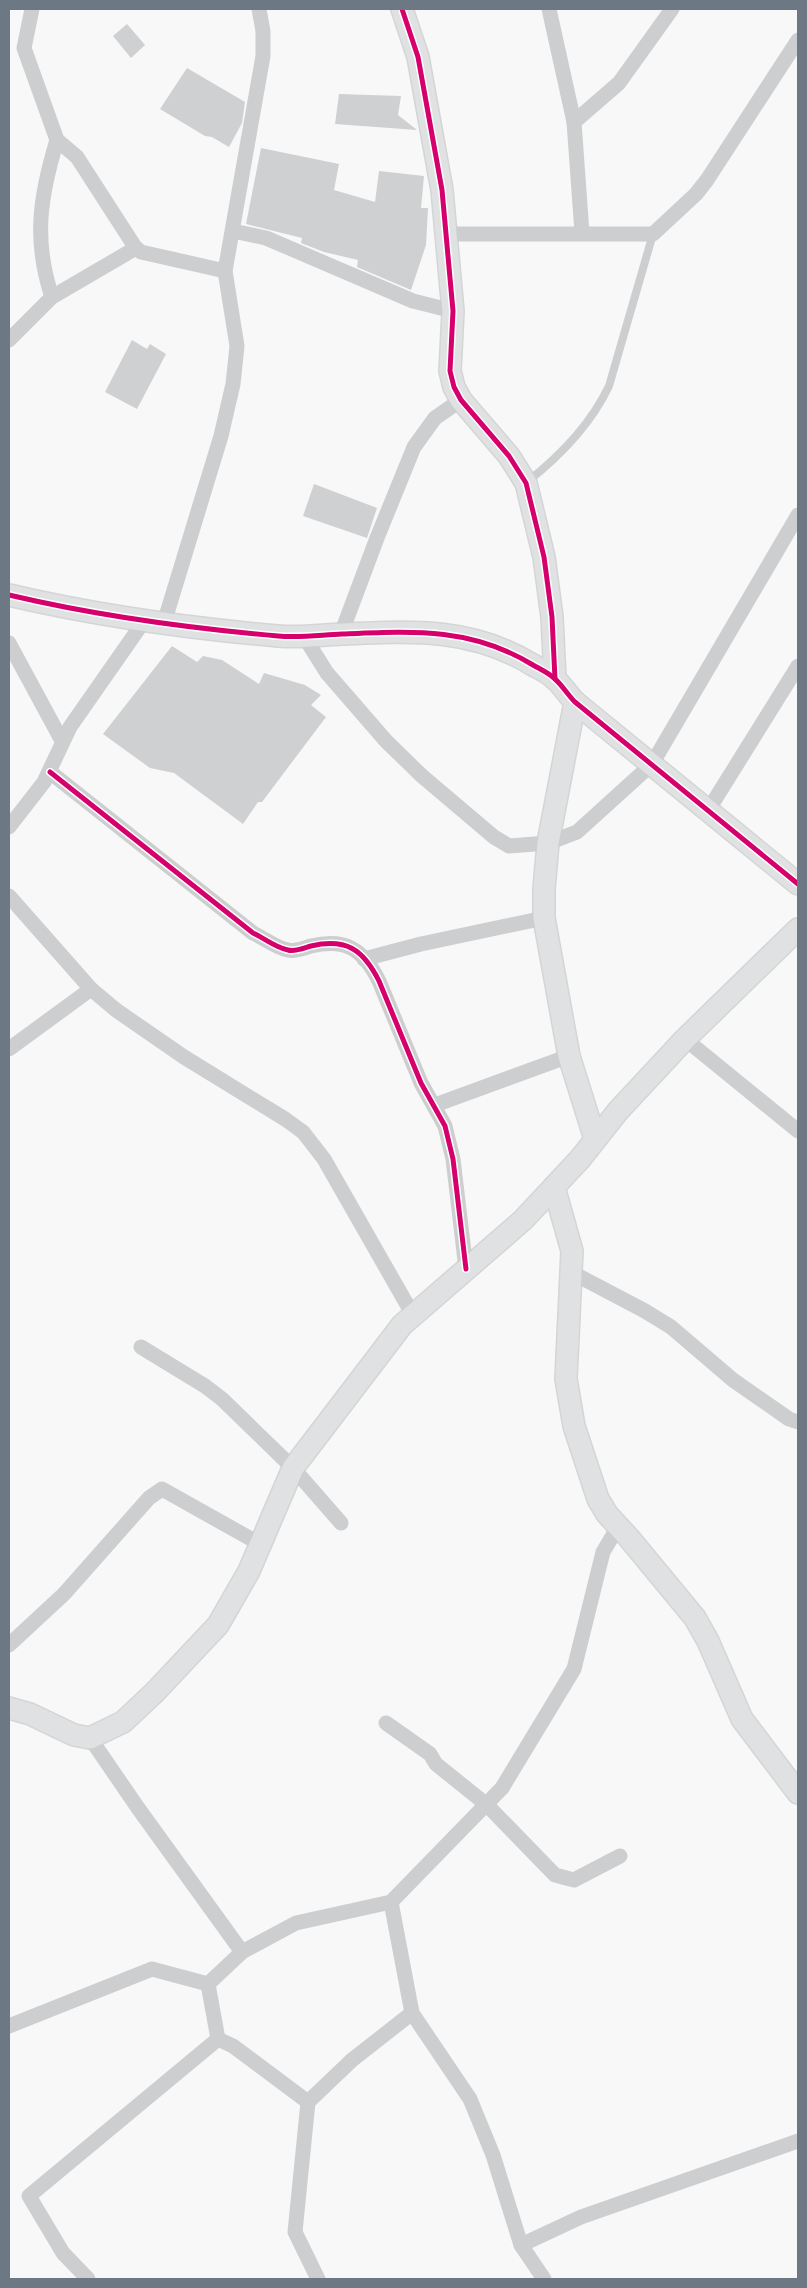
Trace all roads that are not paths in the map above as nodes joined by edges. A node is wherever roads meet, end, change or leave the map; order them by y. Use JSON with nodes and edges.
{"nodes":[{"id":1,"x":32,"y":9,"type":"edge"},
{"id":2,"x":259,"y":9,"type":"edge"},
{"id":3,"x":402,"y":9,"type":"edge"},
{"id":4,"x":549,"y":9,"type":"edge"},
{"id":5,"x":672,"y":9,"type":"edge"},
{"id":6,"x":798,"y":40,"type":"edge"},
{"id":7,"x":574,"y":122,"type":"junction"},
{"id":8,"x":57,"y":140,"type":"junction"},
{"id":9,"x":233,"y":231,"type":"junction"},
{"id":10,"x":582,"y":233,"type":"junction"},
{"id":11,"x":447,"y":234,"type":"junction"},
{"id":12,"x":653,"y":234,"type":"junction"},
{"id":13,"x":136,"y":248,"type":"junction"},
{"id":14,"x":225,"y":271,"type":"junction"},
{"id":15,"x":52,"y":297,"type":"junction"},
{"id":16,"x":454,"y":311,"type":"junction"},
{"id":17,"x":9,"y":340,"type":"edge"},
{"id":18,"x":461,"y":400,"type":"junction"},
{"id":19,"x":526,"y":483,"type":"junction"},
{"id":20,"x":798,"y":515,"type":"edge"},
{"id":21,"x":9,"y":595,"type":"edge"},
{"id":22,"x":154,"y":622,"type":"junction"},
{"id":23,"x":342,"y":634,"type":"junction"},
{"id":24,"x":304,"y":638,"type":"junction"},
{"id":25,"x":9,"y":643,"type":"edge"},
{"id":26,"x":798,"y":666,"type":"edge"},
{"id":27,"x":555,"y":678,"type":"junction"},
{"id":28,"x":575,"y":702,"type":"junction"},
{"id":29,"x":62,"y":741,"type":"junction"},
{"id":30,"x":652,"y":764,"type":"junction"},
{"id":31,"x":50,"y":772,"type":"junction"},
{"id":32,"x":709,"y":809,"type":"junction"},
{"id":33,"x":9,"y":827,"type":"edge"},
{"id":34,"x":548,"y":843,"type":"junction"},
{"id":35,"x":798,"y":884,"type":"edge"},
{"id":36,"x":9,"y":896,"type":"edge"},
{"id":37,"x":544,"y":918,"type":"junction"},
{"id":38,"x":798,"y":929,"type":"edge"},
{"id":39,"x":364,"y":959,"type":"junction"},
{"id":40,"x":91,"y":989,"type":"junction"},
{"id":41,"x":685,"y":1039,"type":"junction"},
{"id":42,"x":9,"y":1049,"type":"edge"},
{"id":43,"x":569,"y":1056,"type":"junction"},
{"id":44,"x":435,"y":1104,"type":"junction"},
{"id":45,"x":798,"y":1131,"type":"edge"},
{"id":46,"x":595,"y":1140,"type":"junction"},
{"id":47,"x":554,"y":1187,"type":"junction"},
{"id":48,"x":466,"y":1269,"type":"junction"},
{"id":49,"x":571,"y":1272,"type":"junction"},
{"id":50,"x":413,"y":1315,"type":"junction"},
{"id":51,"x":141,"y":1347,"type":"dead end"},
{"id":52,"x":798,"y":1422,"type":"edge"},
{"id":53,"x":293,"y":1468,"type":"junction"},
{"id":54,"x":341,"y":1523,"type":"dead end"},
{"id":55,"x":618,"y":1526,"type":"junction"},
{"id":56,"x":260,"y":1544,"type":"junction"},
{"id":57,"x":9,"y":1644,"type":"edge"},
{"id":58,"x":9,"y":1708,"type":"edge"},
{"id":59,"x":386,"y":1723,"type":"dead end"},
{"id":60,"x":90,"y":1738,"type":"junction"},
{"id":61,"x":798,"y":1793,"type":"edge"},
{"id":62,"x":487,"y":1806,"type":"junction"},
{"id":63,"x":620,"y":1856,"type":"dead end"},
{"id":64,"x":391,"y":1902,"type":"junction"},
{"id":65,"x":242,"y":1952,"type":"junction"},
{"id":66,"x":208,"y":1984,"type":"junction"},
{"id":67,"x":412,"y":2013,"type":"junction"},
{"id":68,"x":9,"y":2026,"type":"edge"},
{"id":69,"x":218,"y":2039,"type":"junction"},
{"id":70,"x":308,"y":2102,"type":"junction"},
{"id":71,"x":798,"y":2141,"type":"edge"},
{"id":72,"x":521,"y":2245,"type":"junction"},
{"id":73,"x":88,"y":2279,"type":"edge"},
{"id":74,"x":318,"y":2279,"type":"edge"},
{"id":75,"x":544,"y":2279,"type":"edge"}],
"edges":[{"from":1,"to":8,"type":"street"},
{"from":2,"to":9,"type":"street"},
{"from":3,"to":11,"type":"street"},
{"from":4,"to":7,"type":"street"},
{"from":5,"to":7,"type":"street"},
{"from":6,"to":12,"type":"street"},
{"from":7,"to":10,"type":"street"},
{"from":8,"to":13,"type":"street"},
{"from":8,"to":15,"type":"street"},
{"from":9,"to":14,"type":"street"},
{"from":9,"to":16,"type":"street"},
{"from":10,"to":11,"type":"street"},
{"from":10,"to":12,"type":"street"},
{"from":11,"to":16,"type":"street"},
{"from":12,"to":19,"type":"lane"},
{"from":13,"to":14,"type":"street"},
{"from":13,"to":15,"type":"street"},
{"from":14,"to":22,"type":"street"},
{"from":15,"to":17,"type":"street"},
{"from":16,"to":18,"type":"street"},
{"from":18,"to":19,"type":"street"},
{"from":18,"to":23,"type":"street"},
{"from":19,"to":27,"type":"street"},
{"from":20,"to":30,"type":"street"},
{"from":21,"to":22,"type":"street"},
{"from":22,"to":24,"type":"street"},
{"from":22,"to":29,"type":"street"},
{"from":23,"to":24,"type":"street"},
{"from":23,"to":27,"type":"street"},
{"from":24,"to":34,"type":"street"},
{"from":25,"to":29,"type":"street"},
{"from":26,"to":32,"type":"street"},
{"from":27,"to":28,"type":"street"},
{"from":28,"to":30,"type":"street"},
{"from":28,"to":34,"type":"street"},
{"from":29,"to":31,"type":"street"},
{"from":30,"to":32,"type":"street"},
{"from":30,"to":34,"type":"street"},
{"from":31,"to":33,"type":"street"},
{"from":31,"to":39,"type":"street"},
{"from":32,"to":35,"type":"street"},
{"from":34,"to":37,"type":"street"},
{"from":36,"to":40,"type":"street"},
{"from":37,"to":39,"type":"street"},
{"from":37,"to":43,"type":"street"},
{"from":38,"to":41,"type":"street"},
{"from":39,"to":44,"type":"street"},
{"from":40,"to":42,"type":"street"},
{"from":40,"to":50,"type":"street"},
{"from":41,"to":45,"type":"street"},
{"from":41,"to":46,"type":"street"},
{"from":43,"to":44,"type":"street"},
{"from":43,"to":46,"type":"street"},
{"from":44,"to":48,"type":"street"},
{"from":46,"to":47,"type":"street"},
{"from":47,"to":48,"type":"street"},
{"from":47,"to":49,"type":"street"},
{"from":48,"to":50,"type":"street"},
{"from":49,"to":52,"type":"street"},
{"from":49,"to":55,"type":"street"},
{"from":50,"to":53,"type":"street"},
{"from":51,"to":53,"type":"street"},
{"from":53,"to":54,"type":"street"},
{"from":53,"to":56,"type":"street"},
{"from":55,"to":61,"type":"street"},
{"from":55,"to":62,"type":"street"},
{"from":56,"to":57,"type":"street"},
{"from":56,"to":60,"type":"street"},
{"from":58,"to":60,"type":"street"},
{"from":59,"to":62,"type":"street"},
{"from":60,"to":65,"type":"street"},
{"from":62,"to":63,"type":"street"},
{"from":62,"to":64,"type":"street"},
{"from":64,"to":65,"type":"street"},
{"from":64,"to":67,"type":"street"},
{"from":65,"to":66,"type":"street"},
{"from":66,"to":68,"type":"street"},
{"from":66,"to":69,"type":"street"},
{"from":67,"to":70,"type":"street"},
{"from":67,"to":72,"type":"street"},
{"from":69,"to":70,"type":"street"},
{"from":69,"to":73,"type":"street"},
{"from":70,"to":74,"type":"street"},
{"from":71,"to":72,"type":"street"},
{"from":72,"to":75,"type":"street"}]}
